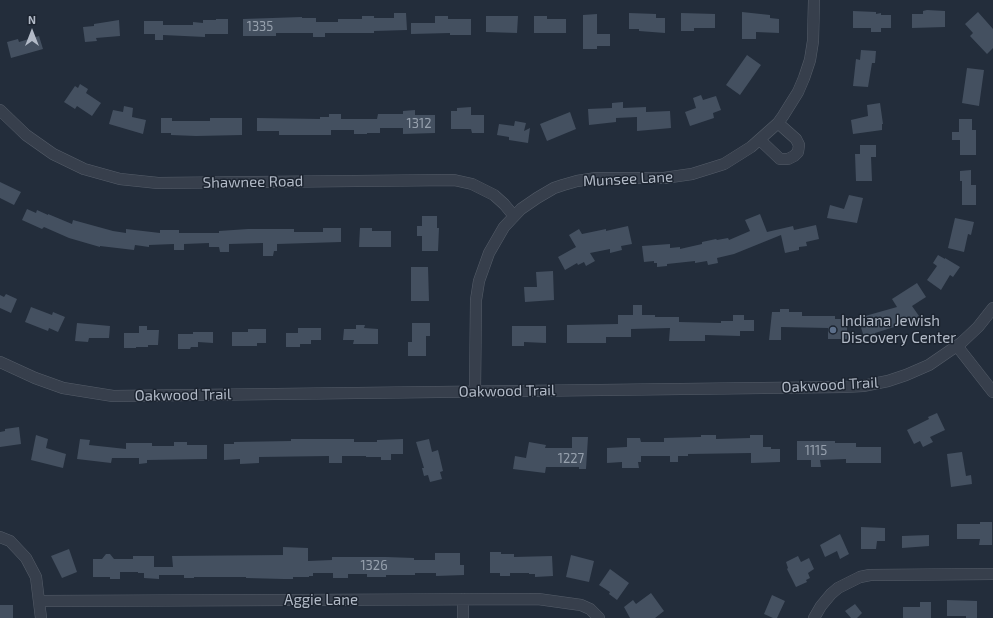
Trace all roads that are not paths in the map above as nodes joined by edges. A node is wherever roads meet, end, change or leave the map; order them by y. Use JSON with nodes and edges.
{"nodes":[{"id":1,"x":814,"y":0,"type":"edge"},
{"id":2,"x":0,"y":110,"type":"edge"},
{"id":3,"x":778,"y":123,"type":"junction"},
{"id":4,"x":760,"y":140,"type":"junction"},
{"id":5,"x":514,"y":216,"type":"junction"},
{"id":6,"x":993,"y":308,"type":"edge"},
{"id":7,"x":957,"y":346,"type":"junction"},
{"id":8,"x":0,"y":362,"type":"edge"},
{"id":9,"x":475,"y":392,"type":"junction"},
{"id":10,"x":993,"y":392,"type":"edge"},
{"id":11,"x":0,"y":537,"type":"edge"},
{"id":12,"x":993,"y":574,"type":"edge"},
{"id":13,"x":463,"y":599,"type":"junction"},
{"id":14,"x":39,"y":601,"type":"junction"},
{"id":15,"x":41,"y":618,"type":"edge"},
{"id":16,"x":463,"y":618,"type":"edge"},
{"id":17,"x":599,"y":618,"type":"edge"},
{"id":18,"x":814,"y":618,"type":"edge"}],
"edges":[{"from":1,"to":3,"type":"street","name":"Munsee Lane"},
{"from":2,"to":5,"type":"street","name":"Shawnee Road"},
{"from":3,"to":4,"type":"street","name":"Munsee Lane"},
{"from":3,"to":4,"type":"street"},
{"from":4,"to":5,"type":"street","name":"Munsee Lane"},
{"from":5,"to":9,"type":"street","name":"Munsee Lane"},
{"from":6,"to":7,"type":"street","name":"Oakwood Trail"},
{"from":7,"to":9,"type":"street","name":"Oakwood Trail"},
{"from":7,"to":10,"type":"street"},
{"from":8,"to":9,"type":"street","name":"Oakwood Trail"},
{"from":11,"to":14,"type":"street"},
{"from":12,"to":18,"type":"street"},
{"from":13,"to":14,"type":"street","name":"Aggie Lane"},
{"from":13,"to":16,"type":"street"},
{"from":13,"to":17,"type":"street","name":"Aggie Lane"},
{"from":14,"to":15,"type":"street"}]}
